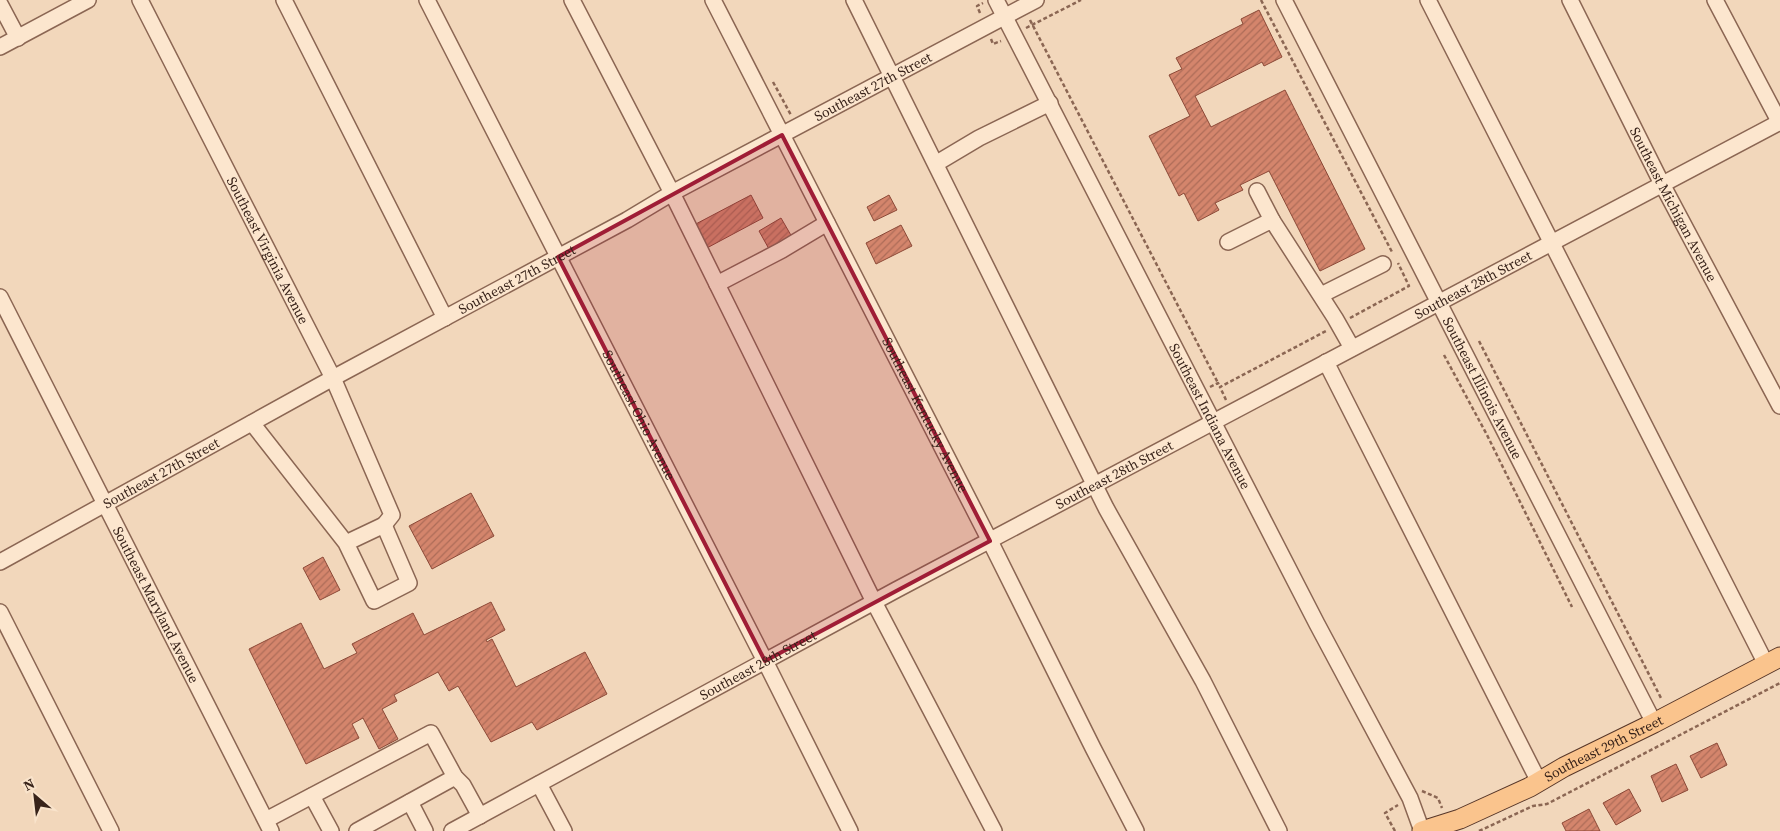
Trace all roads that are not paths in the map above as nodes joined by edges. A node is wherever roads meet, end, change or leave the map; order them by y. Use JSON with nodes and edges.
{"nodes":[{"id":1,"x":88,"y":0,"type":"edge"},
{"id":2,"x":140,"y":0,"type":"edge"},
{"id":3,"x":284,"y":0,"type":"edge"},
{"id":4,"x":427,"y":0,"type":"edge"},
{"id":5,"x":572,"y":0,"type":"edge"},
{"id":6,"x":713,"y":0,"type":"edge"},
{"id":7,"x":854,"y":0,"type":"edge"},
{"id":8,"x":996,"y":0,"type":"edge"},
{"id":9,"x":1036,"y":0,"type":"edge"},
{"id":10,"x":1284,"y":0,"type":"edge"},
{"id":11,"x":1428,"y":0,"type":"edge"},
{"id":12,"x":1570,"y":0,"type":"edge"},
{"id":13,"x":1716,"y":0,"type":"edge"},
{"id":14,"x":0,"y":4,"type":"edge"},
{"id":15,"x":1004,"y":16,"type":"junction"},
{"id":16,"x":18,"y":38,"type":"junction"},
{"id":17,"x":0,"y":48,"type":"edge"},
{"id":18,"x":894,"y":76,"type":"junction"},
{"id":19,"x":1050,"y":103,"type":"junction"},
{"id":20,"x":1780,"y":123,"type":"edge"},
{"id":21,"x":782,"y":135,"type":"junction"},
{"id":22,"x":937,"y":163,"type":"junction"},
{"id":23,"x":1662,"y":184,"type":"junction"},
{"id":24,"x":1257,"y":191,"type":"dead end"},
{"id":25,"x":672,"y":193,"type":"junction"},
{"id":26,"x":1272,"y":220,"type":"junction"},
{"id":27,"x":827,"y":223,"type":"junction"},
{"id":28,"x":1228,"y":242,"type":"dead end"},
{"id":29,"x":1551,"y":242,"type":"junction"},
{"id":30,"x":558,"y":257,"type":"junction"},
{"id":31,"x":1390,"y":259,"type":"road end"},
{"id":32,"x":717,"y":284,"type":"junction"},
{"id":33,"x":1321,"y":295,"type":"junction"},
{"id":34,"x":0,"y":297,"type":"edge"},
{"id":35,"x":1439,"y":302,"type":"junction"},
{"id":36,"x":446,"y":318,"type":"junction"},
{"id":37,"x":1352,"y":348,"type":"junction"},
{"id":38,"x":1326,"y":362,"type":"junction"},
{"id":39,"x":333,"y":378,"type":"junction"},
{"id":40,"x":1780,"y":406,"type":"edge"},
{"id":41,"x":1214,"y":422,"type":"junction"},
{"id":42,"x":252,"y":423,"type":"junction"},
{"id":43,"x":1096,"y":484,"type":"junction"},
{"id":44,"x":105,"y":503,"type":"junction"},
{"id":45,"x":384,"y":525,"type":"junction"},
{"id":46,"x":990,"y":541,"type":"junction"},
{"id":47,"x":346,"y":543,"type":"junction"},
{"id":48,"x":0,"y":562,"type":"edge"},
{"id":49,"x":874,"y":602,"type":"junction"},
{"id":50,"x":0,"y":612,"type":"edge"},
{"id":51,"x":1773,"y":660,"type":"edge"},
{"id":52,"x":765,"y":661,"type":"junction"},
{"id":53,"x":1654,"y":723,"type":"junction"},
{"id":54,"x":455,"y":777,"type":"junction"},
{"id":55,"x":1538,"y":782,"type":"junction"},
{"id":56,"x":539,"y":784,"type":"junction"},
{"id":57,"x":312,"y":796,"type":"junction"},
{"id":58,"x":410,"y":802,"type":"junction"},
{"id":59,"x":480,"y":816,"type":"junction"},
{"id":60,"x":268,"y":825,"type":"edge"},
{"id":61,"x":111,"y":831,"type":"edge"},
{"id":62,"x":331,"y":831,"type":"edge"},
{"id":63,"x":357,"y":831,"type":"edge"},
{"id":64,"x":425,"y":831,"type":"edge"},
{"id":65,"x":452,"y":831,"type":"edge"},
{"id":66,"x":564,"y":831,"type":"edge"},
{"id":67,"x":850,"y":831,"type":"edge"},
{"id":68,"x":994,"y":831,"type":"edge"},
{"id":69,"x":1136,"y":831,"type":"edge"},
{"id":70,"x":1279,"y":831,"type":"edge"},
{"id":71,"x":1422,"y":831,"type":"edge"}],
"edges":[{"from":1,"to":16,"type":"street"},
{"from":2,"to":39,"type":"street","name":"Southeast Virginia Avenue"},
{"from":3,"to":36,"type":"street"},
{"from":4,"to":30,"type":"street","name":"Southeast Ohio Avenue"},
{"from":5,"to":25,"type":"street"},
{"from":6,"to":21,"type":"street","name":"Southeast Kentucky Avenue"},
{"from":7,"to":18,"type":"street"},
{"from":8,"to":15,"type":"street","name":"Southeast Indiana Avenue"},
{"from":9,"to":15,"type":"street","name":"Southeast 27th Street"},
{"from":10,"to":35,"type":"street","name":"Southeast Illinois Avenue"},
{"from":11,"to":29,"type":"street"},
{"from":12,"to":23,"type":"street","name":"Southeast Michigan Avenue"},
{"from":13,"to":20,"type":"street"},
{"from":14,"to":16,"type":"street"},
{"from":15,"to":18,"type":"street","name":"Southeast 27th Street"},
{"from":15,"to":19,"type":"street","name":"Southeast Indiana Avenue"},
{"from":16,"to":17,"type":"street"},
{"from":18,"to":21,"type":"street","name":"Southeast 27th Street"},
{"from":18,"to":22,"type":"street"},
{"from":19,"to":22,"type":"street"},
{"from":19,"to":41,"type":"street","name":"Southeast Indiana Avenue"},
{"from":20,"to":23,"type":"street","name":"Southeast 28th Street"},
{"from":21,"to":25,"type":"street","name":"Southeast 27th Street"},
{"from":21,"to":27,"type":"street","name":"Southeast Kentucky Avenue"},
{"from":22,"to":43,"type":"street"},
{"from":23,"to":29,"type":"street","name":"Southeast 28th Street"},
{"from":23,"to":40,"type":"street","name":"Southeast Michigan Avenue"},
{"from":24,"to":26,"type":"street"},
{"from":25,"to":30,"type":"street","name":"Southeast 27th Street"},
{"from":25,"to":32,"type":"street"},
{"from":26,"to":28,"type":"street"},
{"from":26,"to":33,"type":"street"},
{"from":27,"to":32,"type":"street"},
{"from":27,"to":46,"type":"street","name":"Southeast Kentucky Avenue"},
{"from":29,"to":35,"type":"street","name":"Southeast 28th Street"},
{"from":29,"to":51,"type":"street"},
{"from":30,"to":36,"type":"street","name":"Southeast 27th Street"},
{"from":30,"to":52,"type":"street","name":"Southeast Ohio Avenue"},
{"from":31,"to":33,"type":"street"},
{"from":32,"to":49,"type":"street"},
{"from":33,"to":37,"type":"street"},
{"from":34,"to":44,"type":"street","name":"Southeast Maryland Avenue"},
{"from":35,"to":37,"type":"street","name":"Southeast 28th Street"},
{"from":35,"to":53,"type":"street","name":"Southeast Illinois Avenue"},
{"from":36,"to":39,"type":"street","name":"Southeast 27th Street"},
{"from":37,"to":38,"type":"street","name":"Southeast 28th Street"},
{"from":38,"to":41,"type":"street","name":"Southeast 28th Street"},
{"from":38,"to":55,"type":"street"},
{"from":39,"to":42,"type":"street","name":"Southeast 27th Street"},
{"from":39,"to":45,"type":"street","name":"Southeast Virginia Avenue"},
{"from":41,"to":43,"type":"street","name":"Southeast 28th Street"},
{"from":41,"to":71,"type":"street","name":"Southeast Indiana Avenue"},
{"from":42,"to":44,"type":"street","name":"Southeast 27th Street"},
{"from":42,"to":47,"type":"street"},
{"from":43,"to":46,"type":"street","name":"Southeast 28th Street"},
{"from":43,"to":70,"type":"street"},
{"from":44,"to":48,"type":"street","name":"Southeast 27th Street"},
{"from":44,"to":60,"type":"street","name":"Southeast Maryland Avenue"},
{"from":45,"to":47,"type":"street"},
{"from":45,"to":47,"type":"street"},
{"from":46,"to":49,"type":"street","name":"Southeast 28th Street"},
{"from":46,"to":69,"type":"street","name":"Southeast Kentucky Avenue"},
{"from":49,"to":52,"type":"street","name":"Southeast 28th Street"},
{"from":49,"to":68,"type":"street"},
{"from":50,"to":61,"type":"street"},
{"from":51,"to":53,"type":"main road","name":"Southeast 29th Street"},
{"from":52,"to":56,"type":"street","name":"Southeast 28th Street"},
{"from":52,"to":67,"type":"street","name":"Southeast Ohio Avenue"},
{"from":53,"to":55,"type":"main road","name":"Southeast 29th Street"},
{"from":54,"to":57,"type":"street"},
{"from":54,"to":58,"type":"street"},
{"from":54,"to":59,"type":"street"},
{"from":55,"to":71,"type":"main road","name":"Southeast 29th Street"},
{"from":56,"to":59,"type":"street","name":"Southeast 28th Street"},
{"from":56,"to":66,"type":"street"},
{"from":57,"to":60,"type":"street"},
{"from":57,"to":62,"type":"street"},
{"from":58,"to":63,"type":"street"},
{"from":58,"to":64,"type":"street"},
{"from":59,"to":65,"type":"street","name":"Southeast 28th Street"}]}
